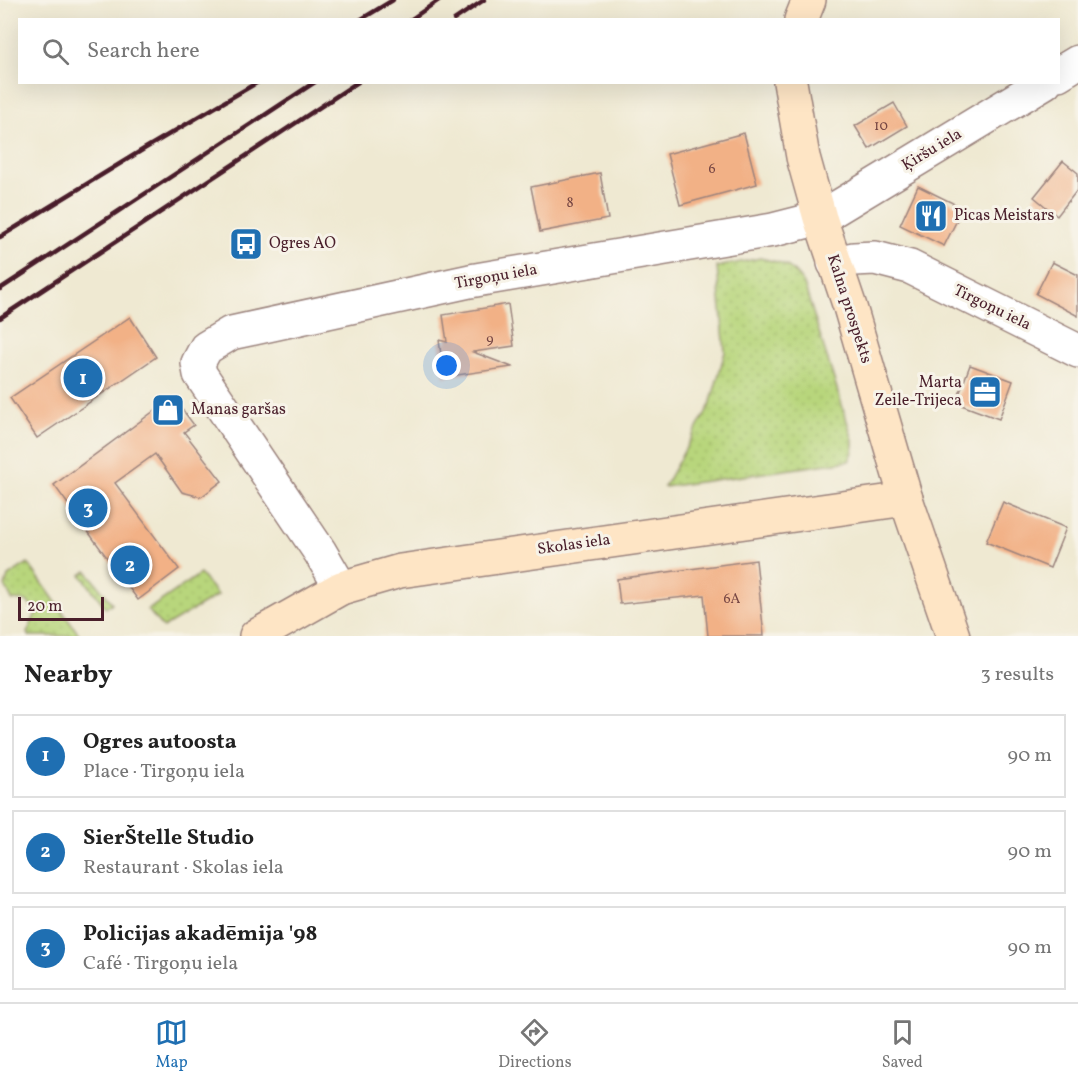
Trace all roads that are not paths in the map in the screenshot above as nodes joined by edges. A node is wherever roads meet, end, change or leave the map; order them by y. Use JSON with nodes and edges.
{"nodes":[{"id":1,"x":809,"y":0,"type":"edge"},
{"id":2,"x":802,"y":18,"type":"edge"},
{"id":3,"x":1078,"y":62,"type":"edge"},
{"id":4,"x":1060,"y":73,"type":"edge"},
{"id":5,"x":790,"y":84,"type":"edge"},
{"id":6,"x":1042,"y":84,"type":"edge"},
{"id":7,"x":820,"y":218,"type":"junction"},
{"id":8,"x":834,"y":262,"type":"junction"},
{"id":9,"x":1078,"y":351,"type":"edge"},
{"id":10,"x":906,"y":499,"type":"junction"},
{"id":11,"x":341,"y":588,"type":"junction"},
{"id":12,"x":256,"y":636,"type":"edge"},
{"id":13,"x":953,"y":636,"type":"edge"}],
"edges":[{"from":1,"to":2,"type":"main road"},
{"from":3,"to":4,"type":"street"},
{"from":5,"to":7,"type":"main road","name":"Kalna prospekts"},
{"from":6,"to":7,"type":"street","name":"Ķiršu iela"},
{"from":7,"to":8,"type":"main road","name":"Kalna prospekts"},
{"from":7,"to":11,"type":"street","name":"Tirgoņu iela"},
{"from":8,"to":9,"type":"street","name":"Tirgoņu iela"},
{"from":8,"to":10,"type":"main road","name":"Kalna prospekts"},
{"from":10,"to":11,"type":"main road","name":"Skolas iela"},
{"from":10,"to":13,"type":"main road","name":"Kalna prospekts"},
{"from":11,"to":12,"type":"main road","name":"Skolas iela"}]}
